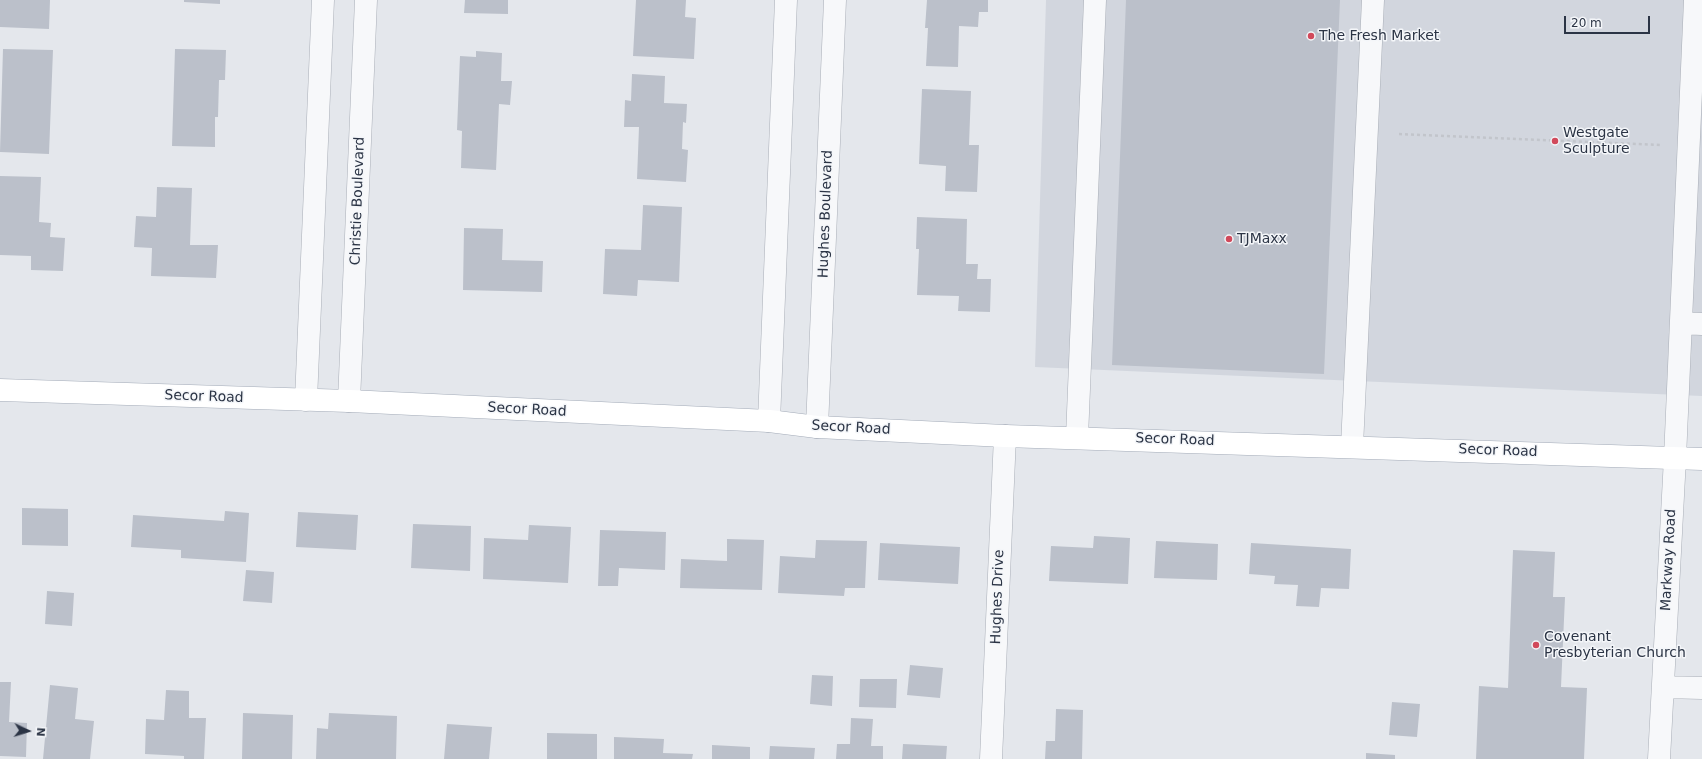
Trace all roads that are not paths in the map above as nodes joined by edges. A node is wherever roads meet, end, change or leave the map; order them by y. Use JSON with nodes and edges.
{"nodes":[{"id":1,"x":323,"y":0,"type":"edge"},
{"id":2,"x":366,"y":0,"type":"edge"},
{"id":3,"x":786,"y":0,"type":"edge"},
{"id":4,"x":835,"y":0,"type":"edge"},
{"id":5,"x":1096,"y":0,"type":"edge"},
{"id":6,"x":1373,"y":0,"type":"edge"},
{"id":7,"x":1695,"y":0,"type":"edge"},
{"id":8,"x":1681,"y":323,"type":"junction"},
{"id":9,"x":1702,"y":324,"type":"edge"},
{"id":10,"x":0,"y":390,"type":"edge"},
{"id":11,"x":306,"y":400,"type":"junction"},
{"id":12,"x":349,"y":401,"type":"junction"},
{"id":13,"x":769,"y":421,"type":"junction"},
{"id":14,"x":818,"y":427,"type":"junction"},
{"id":15,"x":1005,"y":436,"type":"junction"},
{"id":16,"x":1077,"y":437,"type":"junction"},
{"id":17,"x":1352,"y":446,"type":"junction"},
{"id":18,"x":1675,"y":458,"type":"junction"},
{"id":19,"x":1702,"y":459,"type":"edge"},
{"id":20,"x":1663,"y":687,"type":"junction"},
{"id":21,"x":1702,"y":688,"type":"edge"},
{"id":22,"x":991,"y":759,"type":"edge"},
{"id":23,"x":1659,"y":759,"type":"edge"}],
"edges":[{"from":1,"to":11,"type":"street"},
{"from":2,"to":12,"type":"street","name":"Christie Boulevard"},
{"from":3,"to":13,"type":"street"},
{"from":4,"to":14,"type":"street","name":"Hughes Boulevard"},
{"from":5,"to":16,"type":"street"},
{"from":6,"to":17,"type":"street"},
{"from":7,"to":8,"type":"street","name":"Markway Road"},
{"from":8,"to":9,"type":"street"},
{"from":8,"to":18,"type":"street","name":"Markway Road"},
{"from":10,"to":11,"type":"main road","name":"Secor Road"},
{"from":11,"to":12,"type":"main road","name":"Secor Road"},
{"from":12,"to":13,"type":"main road","name":"Secor Road"},
{"from":13,"to":14,"type":"main road","name":"Secor Road"},
{"from":14,"to":15,"type":"main road","name":"Secor Road"},
{"from":15,"to":16,"type":"main road","name":"Secor Road"},
{"from":15,"to":22,"type":"street","name":"Hughes Drive"},
{"from":16,"to":17,"type":"main road","name":"Secor Road"},
{"from":17,"to":18,"type":"main road","name":"Secor Road"},
{"from":18,"to":19,"type":"main road","name":"Secor Road"},
{"from":18,"to":20,"type":"street","name":"Markway Road"},
{"from":20,"to":21,"type":"street"},
{"from":20,"to":23,"type":"street","name":"Markway Road"}]}
